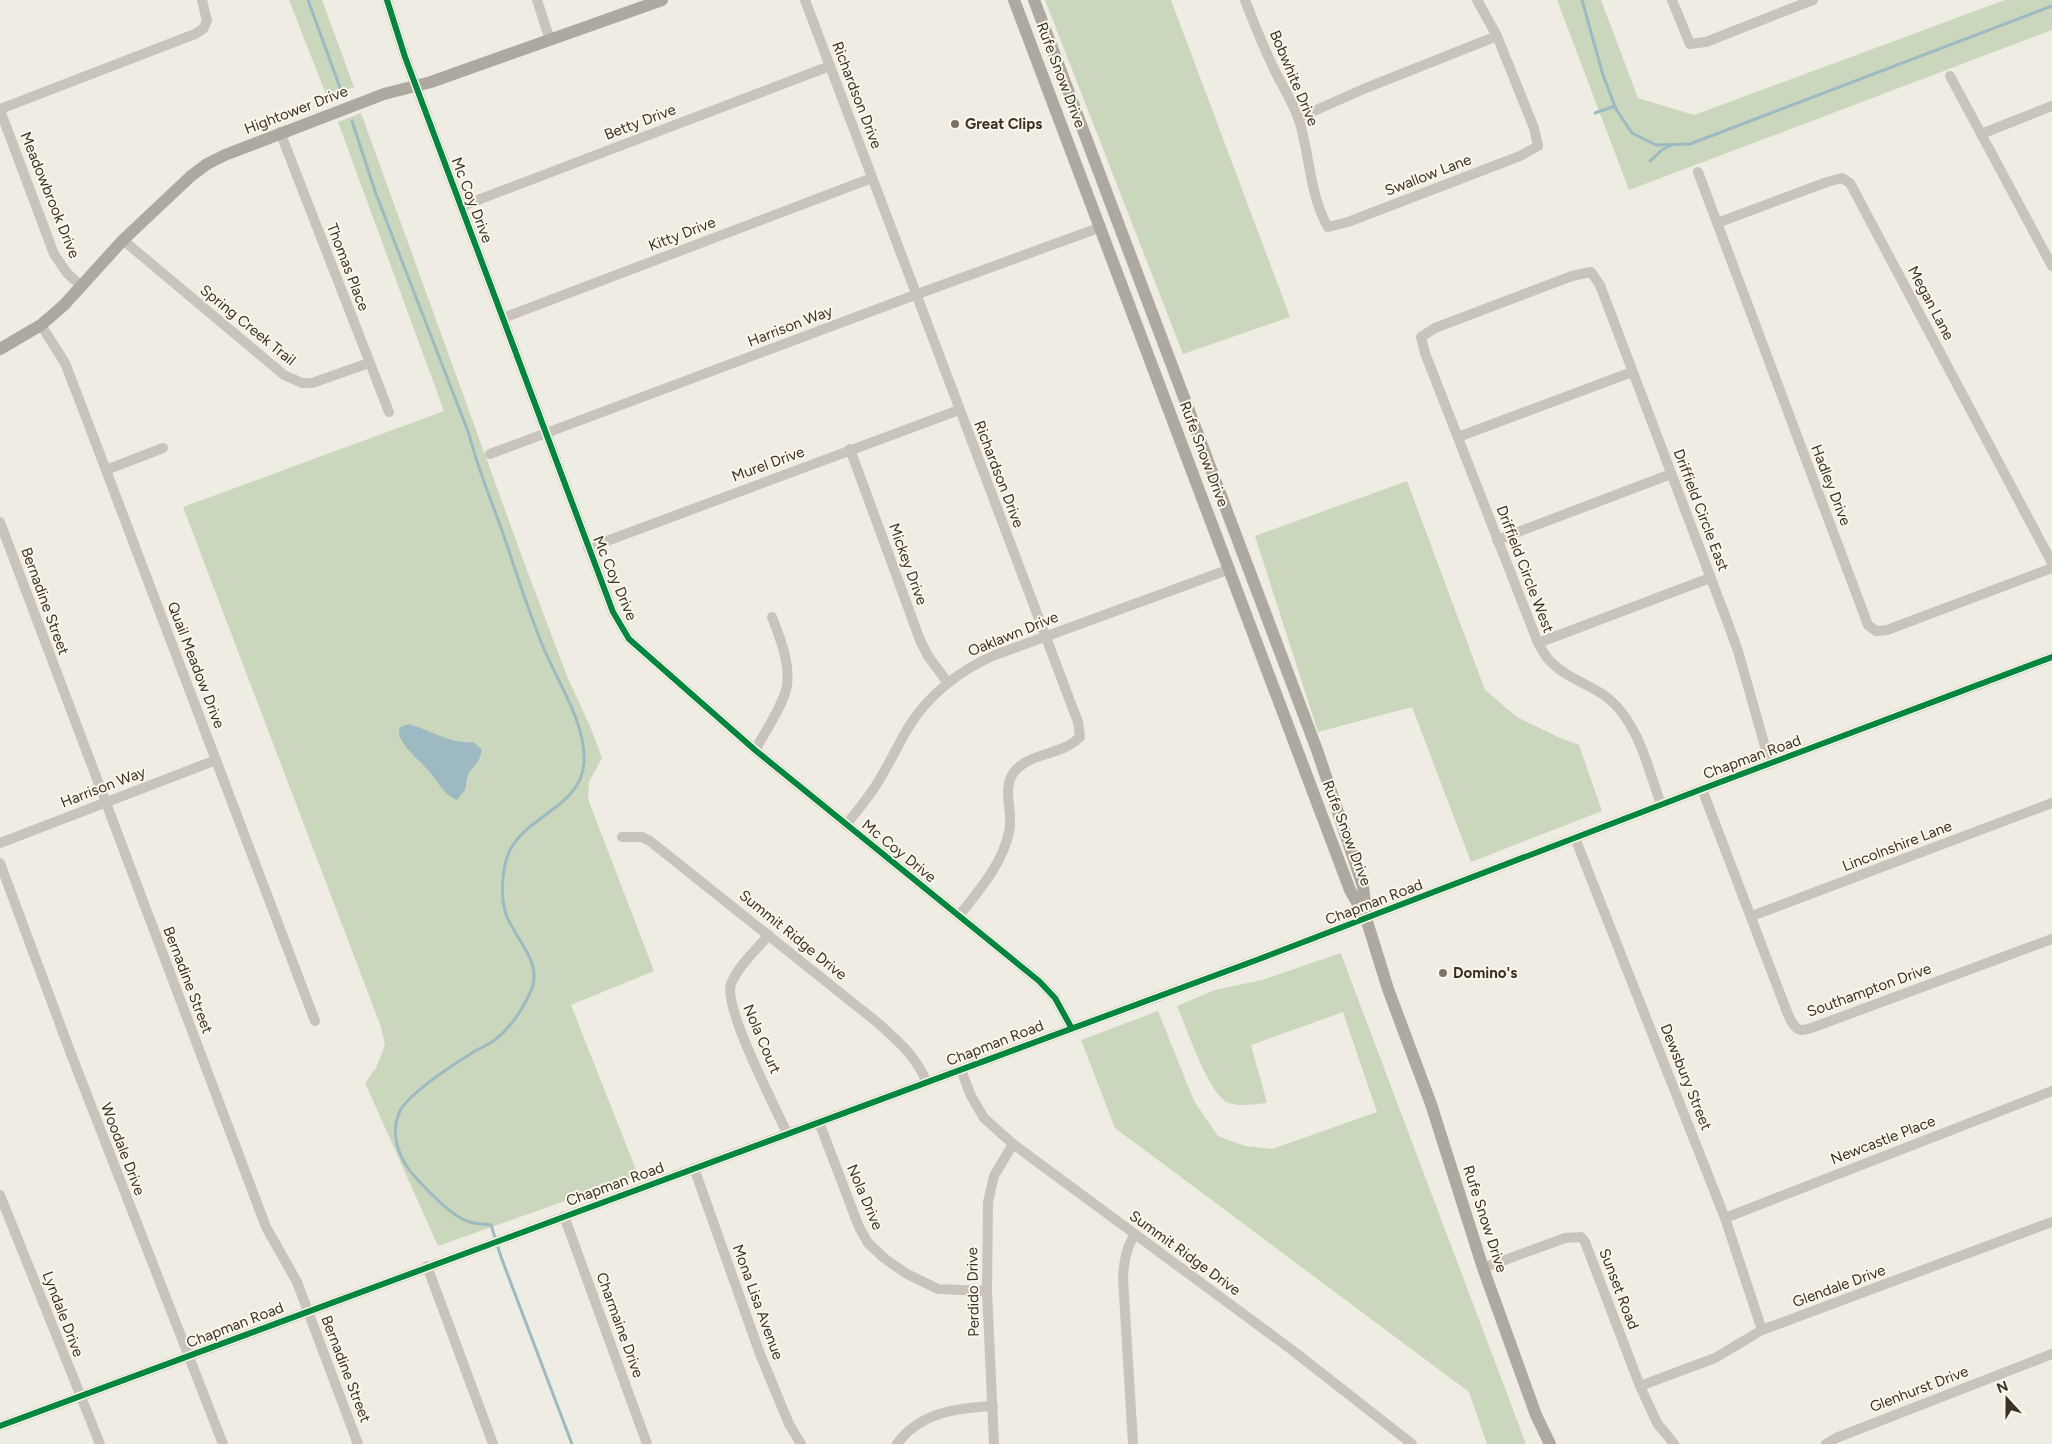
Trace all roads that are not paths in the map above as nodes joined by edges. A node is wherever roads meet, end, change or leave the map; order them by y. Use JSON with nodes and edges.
{"nodes":[{"id":1,"x":202,"y":0,"type":"edge"},
{"id":2,"x":387,"y":0,"type":"edge"},
{"id":3,"x":536,"y":0,"type":"edge"},
{"id":4,"x":662,"y":0,"type":"edge"},
{"id":5,"x":805,"y":0,"type":"edge"},
{"id":6,"x":1014,"y":0,"type":"edge"},
{"id":7,"x":1034,"y":0,"type":"edge"},
{"id":8,"x":1245,"y":0,"type":"edge"},
{"id":9,"x":1477,"y":0,"type":"edge"},
{"id":10,"x":1672,"y":0,"type":"edge"},
{"id":11,"x":1814,"y":0,"type":"edge"},
{"id":12,"x":1497,"y":36,"type":"junction"},
{"id":13,"x":550,"y":40,"type":"junction"},
{"id":14,"x":830,"y":66,"type":"junction"},
{"id":15,"x":1950,"y":76,"type":"dead end"},
{"id":16,"x":416,"y":86,"type":"junction"},
{"id":17,"x":2052,"y":106,"type":"edge"},
{"id":18,"x":0,"y":110,"type":"edge"},
{"id":19,"x":1298,"y":118,"type":"junction"},
{"id":20,"x":280,"y":132,"type":"junction"},
{"id":21,"x":1981,"y":134,"type":"junction"},
{"id":22,"x":1698,"y":172,"type":"dead end"},
{"id":23,"x":872,"y":178,"type":"junction"},
{"id":24,"x":462,"y":206,"type":"junction"},
{"id":25,"x":1717,"y":223,"type":"junction"},
{"id":26,"x":1101,"y":227,"type":"junction"},
{"id":27,"x":1328,"y":227,"type":"joint"},
{"id":28,"x":123,"y":240,"type":"junction"},
{"id":29,"x":2052,"y":266,"type":"edge"},
{"id":30,"x":1591,"y":272,"type":"joint"},
{"id":31,"x":80,"y":285,"type":"junction"},
{"id":32,"x":915,"y":294,"type":"junction"},
{"id":33,"x":502,"y":318,"type":"junction"},
{"id":34,"x":41,"y":325,"type":"junction"},
{"id":35,"x":0,"y":349,"type":"edge"},
{"id":36,"x":369,"y":363,"type":"junction"},
{"id":37,"x":1632,"y":372,"type":"junction"},
{"id":38,"x":959,"y":410,"type":"junction"},
{"id":39,"x":389,"y":412,"type":"dead end"},
{"id":40,"x":545,"y":434,"type":"junction"},
{"id":41,"x":1458,"y":437,"type":"junction"},
{"id":42,"x":162,"y":448,"type":"dead end"},
{"id":43,"x":850,"y":449,"type":"junction"},
{"id":44,"x":490,"y":454,"type":"dead end"},
{"id":45,"x":106,"y":470,"type":"junction"},
{"id":46,"x":1671,"y":474,"type":"junction"},
{"id":47,"x":0,"y":522,"type":"edge"},
{"id":48,"x":1497,"y":540,"type":"junction"},
{"id":49,"x":588,"y":548,"type":"junction"},
{"id":50,"x":2052,"y":563,"type":"edge"},
{"id":51,"x":2052,"y":568,"type":"edge"},
{"id":52,"x":1230,"y":569,"type":"junction"},
{"id":53,"x":1710,"y":578,"type":"junction"},
{"id":54,"x":772,"y":617,"type":"dead end"},
{"id":55,"x":1045,"y":636,"type":"junction"},
{"id":56,"x":1538,"y":643,"type":"junction"},
{"id":57,"x":2052,"y":657,"type":"edge"},
{"id":58,"x":948,"y":684,"type":"junction"},
{"id":59,"x":755,"y":750,"type":"junction"},
{"id":60,"x":216,"y":760,"type":"junction"},
{"id":61,"x":1770,"y":764,"type":"junction"},
{"id":62,"x":1702,"y":789,"type":"junction"},
{"id":63,"x":105,"y":802,"type":"junction"},
{"id":64,"x":2052,"y":803,"type":"edge"},
{"id":65,"x":1661,"y":804,"type":"junction"},
{"id":66,"x":846,"y":825,"type":"junction"},
{"id":67,"x":622,"y":836,"type":"dead end"},
{"id":68,"x":1575,"y":838,"type":"junction"},
{"id":69,"x":0,"y":843,"type":"edge"},
{"id":70,"x":0,"y":862,"type":"edge"},
{"id":71,"x":959,"y":916,"type":"junction"},
{"id":72,"x":1752,"y":916,"type":"junction"},
{"id":73,"x":1366,"y":918,"type":"junction"},
{"id":74,"x":768,"y":935,"type":"junction"},
{"id":75,"x":2052,"y":939,"type":"edge"},
{"id":76,"x":316,"y":1021,"type":"dead end"},
{"id":77,"x":1071,"y":1028,"type":"junction"},
{"id":78,"x":961,"y":1070,"type":"junction"},
{"id":79,"x":927,"y":1082,"type":"junction"},
{"id":80,"x":2052,"y":1091,"type":"edge"},
{"id":81,"x":819,"y":1122,"type":"junction"},
{"id":82,"x":787,"y":1134,"type":"junction"},
{"id":83,"x":1012,"y":1144,"type":"junction"},
{"id":84,"x":694,"y":1168,"type":"junction"},
{"id":85,"x":0,"y":1195,"type":"edge"},
{"id":86,"x":564,"y":1216,"type":"junction"},
{"id":87,"x":1725,"y":1218,"type":"junction"},
{"id":88,"x":2052,"y":1222,"type":"edge"},
{"id":89,"x":1134,"y":1235,"type":"junction"},
{"id":90,"x":427,"y":1266,"type":"junction"},
{"id":91,"x":1483,"y":1268,"type":"junction"},
{"id":92,"x":987,"y":1291,"type":"junction"},
{"id":93,"x":308,"y":1310,"type":"junction"},
{"id":94,"x":1762,"y":1330,"type":"junction"},
{"id":95,"x":2052,"y":1354,"type":"edge"},
{"id":96,"x":188,"y":1356,"type":"junction"},
{"id":97,"x":1640,"y":1386,"type":"junction"},
{"id":98,"x":79,"y":1396,"type":"junction"},
{"id":99,"x":993,"y":1406,"type":"junction"},
{"id":100,"x":0,"y":1426,"type":"edge"},
{"id":101,"x":100,"y":1444,"type":"edge"},
{"id":102,"x":223,"y":1444,"type":"edge"},
{"id":103,"x":358,"y":1444,"type":"edge"},
{"id":104,"x":492,"y":1444,"type":"edge"},
{"id":105,"x":647,"y":1444,"type":"edge"},
{"id":106,"x":801,"y":1444,"type":"edge"},
{"id":107,"x":897,"y":1444,"type":"edge"},
{"id":108,"x":994,"y":1444,"type":"edge"},
{"id":109,"x":1133,"y":1444,"type":"edge"},
{"id":110,"x":1412,"y":1444,"type":"edge"},
{"id":111,"x":1550,"y":1444,"type":"edge"},
{"id":112,"x":1674,"y":1444,"type":"edge"},
{"id":113,"x":1826,"y":1444,"type":"edge"}],
"edges":[{"from":1,"to":18,"type":"street"},
{"from":2,"to":16,"type":"street","name":"Mc Coy Drive"},
{"from":3,"to":13,"type":"street"},
{"from":4,"to":13,"type":"main road","name":"Hightower Drive"},
{"from":5,"to":14,"type":"street","name":"Richardson Drive"},
{"from":6,"to":26,"type":"main road","name":"Rufe Snow Drive"},
{"from":7,"to":73,"type":"main road","name":"Rufe Snow Drive"},
{"from":8,"to":19,"type":"street","name":"Bobwhite Drive"},
{"from":9,"to":12,"type":"street"},
{"from":10,"to":11,"type":"street"},
{"from":12,"to":19,"type":"street"},
{"from":12,"to":27,"type":"street","name":"Swallow Lane"},
{"from":13,"to":16,"type":"main road","name":"Hightower Drive"},
{"from":14,"to":23,"type":"street","name":"Richardson Drive"},
{"from":14,"to":24,"type":"street","name":"Betty Drive"},
{"from":15,"to":21,"type":"street"},
{"from":16,"to":20,"type":"main road","name":"Hightower Drive"},
{"from":16,"to":24,"type":"street","name":"Mc Coy Drive"},
{"from":17,"to":21,"type":"street"},
{"from":18,"to":31,"type":"street","name":"Meadowbrook Drive"},
{"from":19,"to":27,"type":"street","name":"Bobwhite Drive"},
{"from":20,"to":28,"type":"main road","name":"Hightower Drive"},
{"from":20,"to":36,"type":"street","name":"Thomas Place"},
{"from":21,"to":29,"type":"street"},
{"from":22,"to":25,"type":"street","name":"Hadley Drive"},
{"from":23,"to":32,"type":"street","name":"Richardson Drive"},
{"from":23,"to":33,"type":"street","name":"Kitty Drive"},
{"from":24,"to":33,"type":"street","name":"Mc Coy Drive"},
{"from":25,"to":50,"type":"street","name":"Megan Lane"},
{"from":25,"to":51,"type":"street","name":"Hadley Drive"},
{"from":26,"to":32,"type":"street","name":"Harrison Way"},
{"from":26,"to":52,"type":"main road","name":"Rufe Snow Drive"},
{"from":28,"to":31,"type":"main road","name":"Hightower Drive"},
{"from":28,"to":36,"type":"street","name":"Spring Creek Trail"},
{"from":30,"to":37,"type":"street","name":"Driffield Circle East"},
{"from":30,"to":41,"type":"street","name":"Driffield Circle West"},
{"from":31,"to":34,"type":"main road","name":"Hightower Drive"},
{"from":32,"to":38,"type":"street","name":"Richardson Drive"},
{"from":32,"to":40,"type":"street","name":"Harrison Way"},
{"from":33,"to":40,"type":"street","name":"Mc Coy Drive"},
{"from":34,"to":35,"type":"main road","name":"Hightower Drive"},
{"from":34,"to":45,"type":"street","name":"Quail Meadow Drive"},
{"from":36,"to":39,"type":"street","name":"Thomas Place"},
{"from":37,"to":41,"type":"street"},
{"from":37,"to":46,"type":"street","name":"Driffield Circle East"},
{"from":38,"to":43,"type":"street","name":"Murel Drive"},
{"from":38,"to":55,"type":"street","name":"Richardson Drive"},
{"from":40,"to":44,"type":"street","name":"Harrison Way"},
{"from":40,"to":49,"type":"street","name":"Mc Coy Drive"},
{"from":41,"to":48,"type":"street","name":"Driffield Circle West"},
{"from":42,"to":45,"type":"street"},
{"from":43,"to":49,"type":"street","name":"Murel Drive"},
{"from":43,"to":58,"type":"street","name":"Mickey Drive"},
{"from":45,"to":60,"type":"street","name":"Quail Meadow Drive"},
{"from":46,"to":48,"type":"street"},
{"from":46,"to":53,"type":"street","name":"Driffield Circle East"},
{"from":47,"to":63,"type":"street","name":"Bernadine Street"},
{"from":48,"to":56,"type":"street","name":"Driffield Circle West"},
{"from":49,"to":59,"type":"street","name":"Mc Coy Drive"},
{"from":52,"to":55,"type":"street","name":"Oaklawn Drive"},
{"from":52,"to":73,"type":"main road","name":"Rufe Snow Drive"},
{"from":53,"to":56,"type":"street"},
{"from":53,"to":61,"type":"street","name":"Driffield Circle East"},
{"from":54,"to":59,"type":"street"},
{"from":55,"to":58,"type":"street","name":"Oaklawn Drive"},
{"from":55,"to":71,"type":"street","name":"Richardson Drive"},
{"from":56,"to":65,"type":"street","name":"Driffield Circle West"},
{"from":57,"to":61,"type":"street","name":"Chapman Road"},
{"from":58,"to":66,"type":"street","name":"Oaklawn Drive"},
{"from":59,"to":66,"type":"street","name":"Mc Coy Drive"},
{"from":60,"to":63,"type":"street","name":"Harrison Way"},
{"from":60,"to":76,"type":"street","name":"Quail Meadow Drive"},
{"from":61,"to":62,"type":"street","name":"Chapman Road"},
{"from":62,"to":65,"type":"street","name":"Chapman Road"},
{"from":62,"to":72,"type":"street","name":"Southampton Drive"},
{"from":63,"to":69,"type":"street","name":"Harrison Way"},
{"from":63,"to":93,"type":"street","name":"Bernadine Street"},
{"from":64,"to":72,"type":"street","name":"Lincolnshire Lane"},
{"from":65,"to":68,"type":"street","name":"Chapman Road"},
{"from":66,"to":71,"type":"street","name":"Mc Coy Drive"},
{"from":67,"to":74,"type":"street","name":"Summit Ridge Drive"},
{"from":68,"to":73,"type":"street","name":"Chapman Road"},
{"from":68,"to":87,"type":"street","name":"Dewsbury Street"},
{"from":70,"to":96,"type":"street","name":"Woodale Drive"},
{"from":71,"to":77,"type":"street","name":"Mc Coy Drive"},
{"from":72,"to":75,"type":"street","name":"Southampton Drive"},
{"from":73,"to":77,"type":"street","name":"Chapman Road"},
{"from":73,"to":91,"type":"main road","name":"Rufe Snow Drive"},
{"from":74,"to":79,"type":"street","name":"Summit Ridge Drive"},
{"from":74,"to":82,"type":"street","name":"Nola Court"},
{"from":77,"to":78,"type":"street","name":"Chapman Road"},
{"from":78,"to":79,"type":"street","name":"Chapman Road"},
{"from":78,"to":83,"type":"street","name":"Summit Ridge Drive"},
{"from":79,"to":81,"type":"street","name":"Chapman Road"},
{"from":80,"to":87,"type":"street","name":"Newcastle Place"},
{"from":81,"to":82,"type":"street","name":"Chapman Road"},
{"from":81,"to":92,"type":"street","name":"Nola Drive"},
{"from":82,"to":84,"type":"street","name":"Chapman Road"},
{"from":83,"to":89,"type":"street","name":"Summit Ridge Drive"},
{"from":83,"to":92,"type":"street","name":"Perdido Drive"},
{"from":84,"to":86,"type":"street","name":"Chapman Road"},
{"from":84,"to":106,"type":"street","name":"Mona Lisa Avenue"},
{"from":85,"to":98,"type":"street","name":"Lyndale Drive"},
{"from":86,"to":90,"type":"street","name":"Chapman Road"},
{"from":86,"to":105,"type":"street","name":"Charmaine Drive"},
{"from":87,"to":94,"type":"street","name":"Dewsbury Street"},
{"from":88,"to":94,"type":"street","name":"Glendale Drive"},
{"from":89,"to":109,"type":"street"},
{"from":89,"to":110,"type":"street","name":"Summit Ridge Drive"},
{"from":90,"to":93,"type":"street","name":"Chapman Road"},
{"from":90,"to":104,"type":"street"},
{"from":91,"to":97,"type":"street","name":"Sunset Road"},
{"from":91,"to":111,"type":"main road","name":"Rufe Snow Drive"},
{"from":92,"to":99,"type":"street","name":"Perdido Drive"},
{"from":93,"to":96,"type":"street","name":"Chapman Road"},
{"from":93,"to":103,"type":"street","name":"Bernadine Street"},
{"from":94,"to":97,"type":"street","name":"Glendale Drive"},
{"from":95,"to":113,"type":"street","name":"Glenhurst Drive"},
{"from":96,"to":98,"type":"street","name":"Chapman Road"},
{"from":96,"to":102,"type":"street","name":"Woodale Drive"},
{"from":97,"to":112,"type":"street","name":"Sunset Road"},
{"from":98,"to":100,"type":"street","name":"Chapman Road"},
{"from":98,"to":101,"type":"street","name":"Lyndale Drive"},
{"from":99,"to":107,"type":"street"},
{"from":99,"to":108,"type":"street","name":"Perdido Drive"}]}
